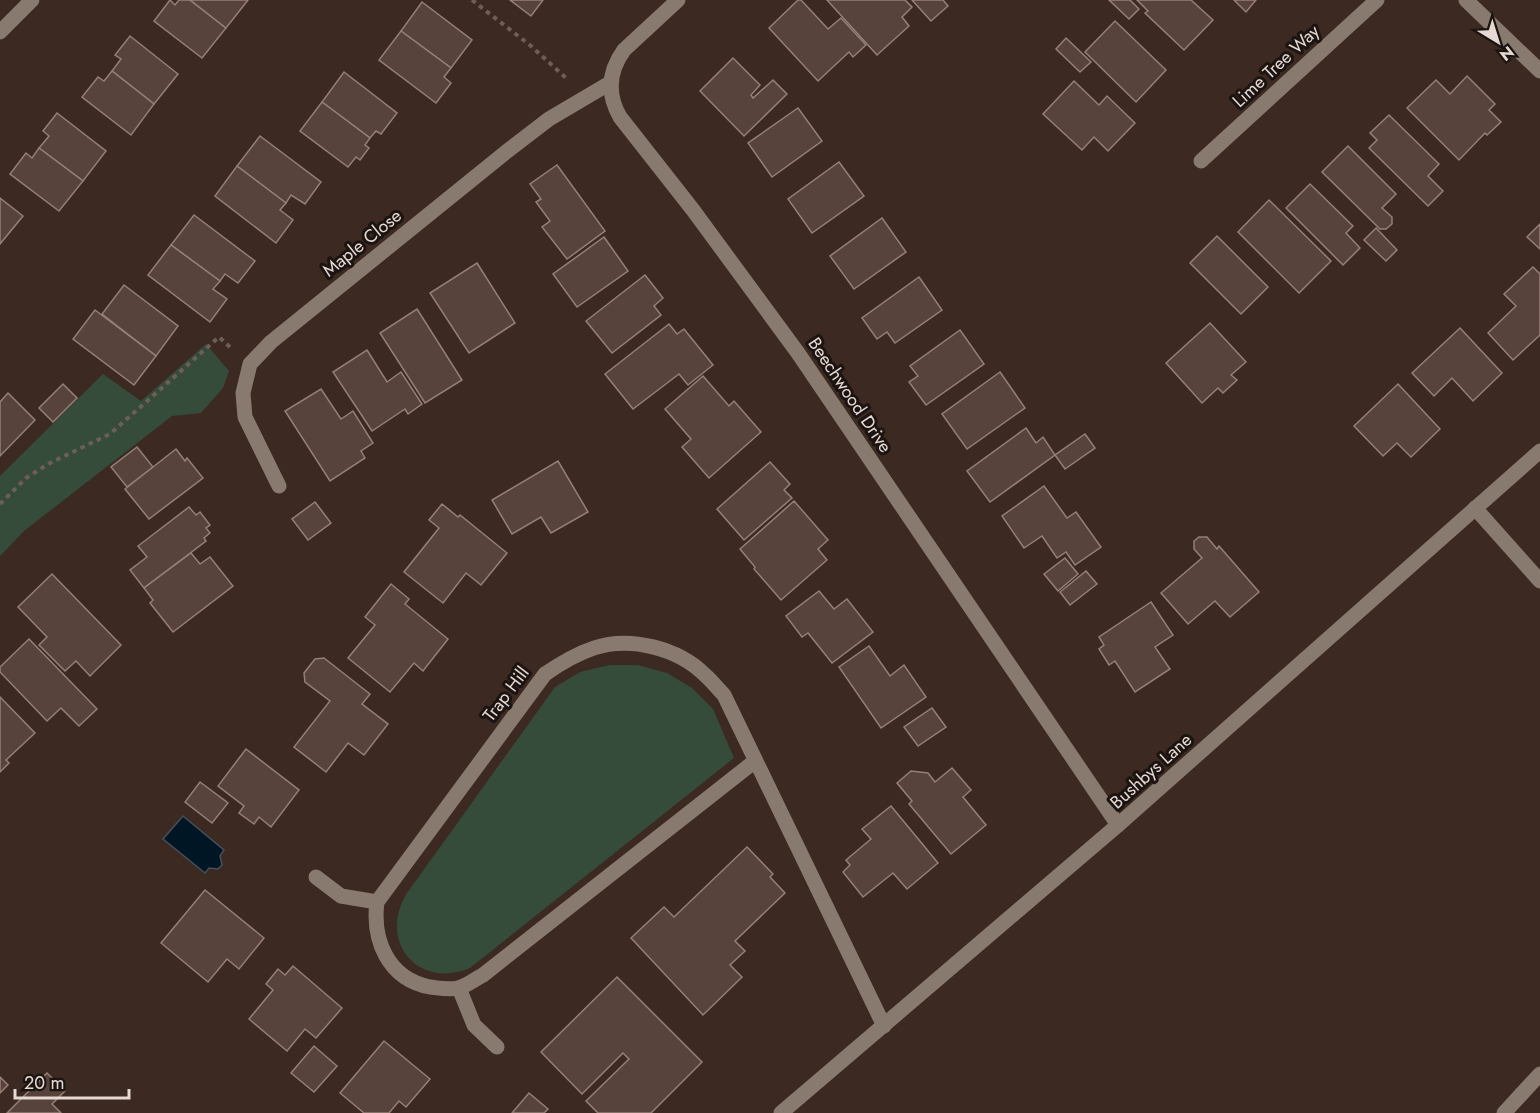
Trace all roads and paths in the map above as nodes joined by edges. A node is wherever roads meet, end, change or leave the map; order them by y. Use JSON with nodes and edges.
{"nodes":[{"id":1,"x":32,"y":0,"type":"edge"},
{"id":2,"x":472,"y":0,"type":"edge"},
{"id":3,"x":678,"y":0,"type":"edge"},
{"id":4,"x":1377,"y":0,"type":"edge"},
{"id":5,"x":1466,"y":0,"type":"edge"},
{"id":6,"x":0,"y":32,"type":"edge"},
{"id":7,"x":1540,"y":71,"type":"edge"},
{"id":8,"x":610,"y":83,"type":"junction"},
{"id":9,"x":587,"y":96,"type":"junction"},
{"id":10,"x":1201,"y":161,"type":"dead end"},
{"id":11,"x":250,"y":364,"type":"junction"},
{"id":12,"x":1540,"y":451,"type":"edge"},
{"id":13,"x":279,"y":486,"type":"dead end"},
{"id":14,"x":0,"y":504,"type":"edge"},
{"id":15,"x":1475,"y":508,"type":"junction"},
{"id":16,"x":1540,"y":581,"type":"edge"},
{"id":17,"x":755,"y":761,"type":"junction"},
{"id":18,"x":1118,"y":825,"type":"junction"},
{"id":19,"x":316,"y":877,"type":"dead end"},
{"id":20,"x":377,"y":902,"type":"junction"},
{"id":21,"x":459,"y":988,"type":"junction"},
{"id":22,"x":884,"y":1026,"type":"junction"},
{"id":23,"x":497,"y":1047,"type":"dead end"},
{"id":24,"x":1540,"y":1074,"type":"edge"},
{"id":25,"x":781,"y":1113,"type":"edge"},
{"id":26,"x":1504,"y":1113,"type":"edge"}],
"edges":[{"from":1,"to":6,"type":"street"},
{"from":2,"to":9,"type":"path"},
{"from":3,"to":8,"type":"street"},
{"from":4,"to":10,"type":"street","name":"Lime Tree Way"},
{"from":5,"to":7,"type":"street"},
{"from":8,"to":9,"type":"street","name":"Maple Close"},
{"from":8,"to":18,"type":"street","name":"Beechwood Drive"},
{"from":9,"to":11,"type":"street","name":"Maple Close"},
{"from":11,"to":13,"type":"street","name":"Maple Close"},
{"from":11,"to":14,"type":"path"},
{"from":12,"to":15,"type":"street","name":"Bushbys Lane"},
{"from":15,"to":16,"type":"street"},
{"from":15,"to":18,"type":"street","name":"Bushbys Lane"},
{"from":17,"to":20,"type":"street","name":"Trap Hill"},
{"from":17,"to":21,"type":"street"},
{"from":17,"to":22,"type":"street","name":"Trap Hill"},
{"from":18,"to":22,"type":"street","name":"Bushbys Lane"},
{"from":19,"to":20,"type":"street"},
{"from":20,"to":21,"type":"street"},
{"from":21,"to":23,"type":"street"},
{"from":22,"to":25,"type":"street","name":"Bushbys Lane"},
{"from":24,"to":26,"type":"street"}]}
